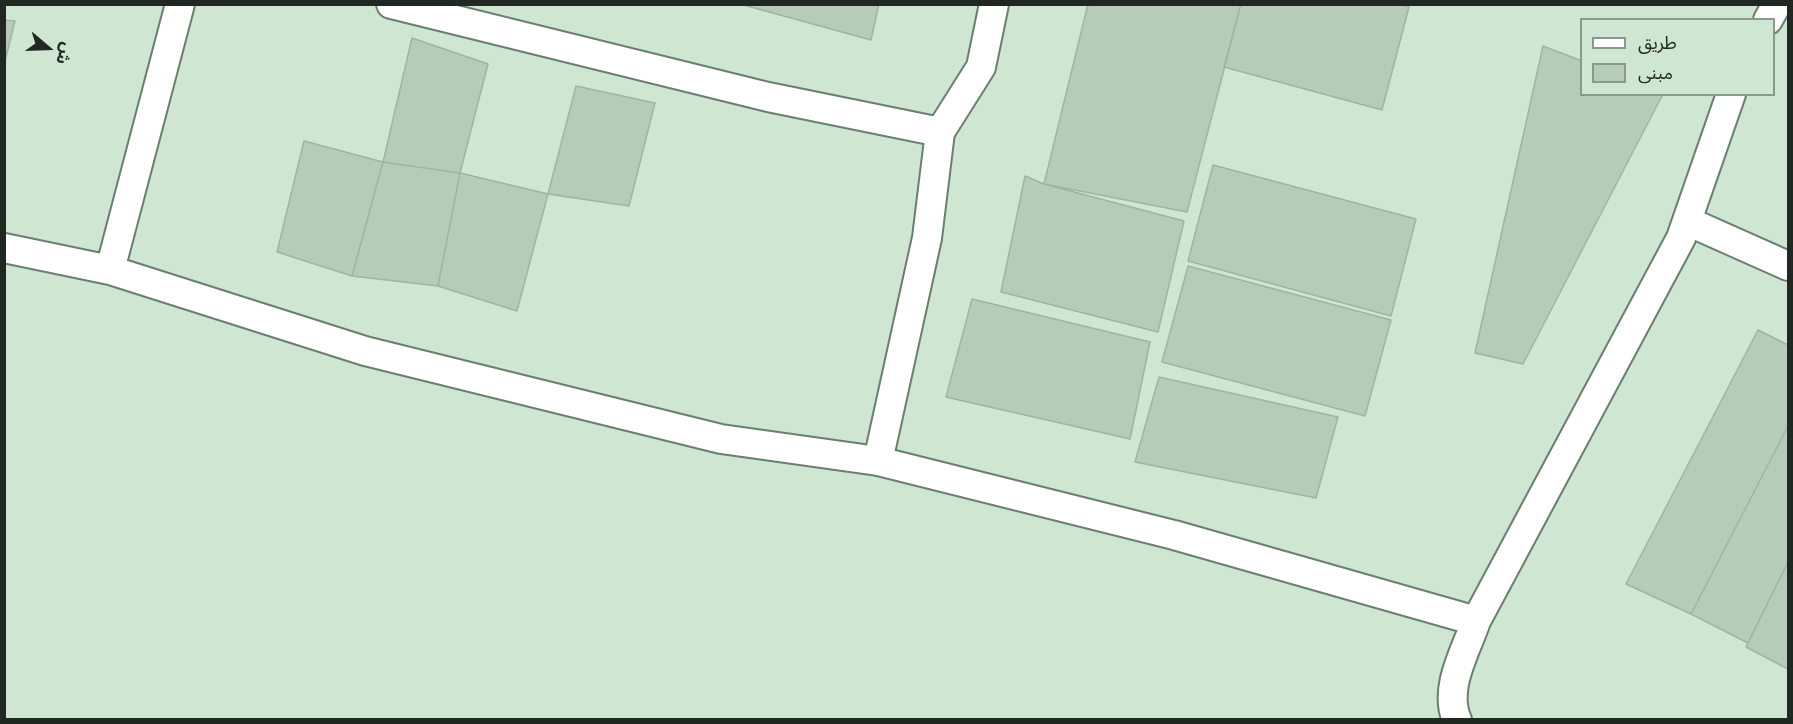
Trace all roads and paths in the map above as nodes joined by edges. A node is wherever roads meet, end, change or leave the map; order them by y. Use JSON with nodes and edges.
{"nodes":[{"id":1,"x":180,"y":4,"type":"edge"},
{"id":2,"x":391,"y":4,"type":"edge"},
{"id":3,"x":994,"y":4,"type":"edge"},
{"id":4,"x":1777,"y":4,"type":"edge"},
{"id":5,"x":1769,"y":18,"type":"edge"},
{"id":6,"x":1730,"y":96,"type":"edge"},
{"id":7,"x":940,"y":132,"type":"junction"},
{"id":8,"x":1687,"y":221,"type":"junction"},
{"id":9,"x":4,"y":248,"type":"edge"},
{"id":10,"x":1788,"y":266,"type":"edge"},
{"id":11,"x":110,"y":270,"type":"junction"},
{"id":12,"x":878,"y":461,"type":"junction"},
{"id":13,"x":1476,"y":621,"type":"junction"},
{"id":14,"x":1457,"y":720,"type":"edge"}],
"edges":[{"from":1,"to":11,"type":"street"},
{"from":2,"to":7,"type":"street"},
{"from":3,"to":7,"type":"street"},
{"from":4,"to":5,"type":"street"},
{"from":6,"to":8,"type":"street"},
{"from":7,"to":12,"type":"street"},
{"from":8,"to":10,"type":"street"},
{"from":8,"to":13,"type":"street"},
{"from":9,"to":11,"type":"street"},
{"from":11,"to":12,"type":"street"},
{"from":12,"to":13,"type":"street"},
{"from":13,"to":14,"type":"street"}]}
